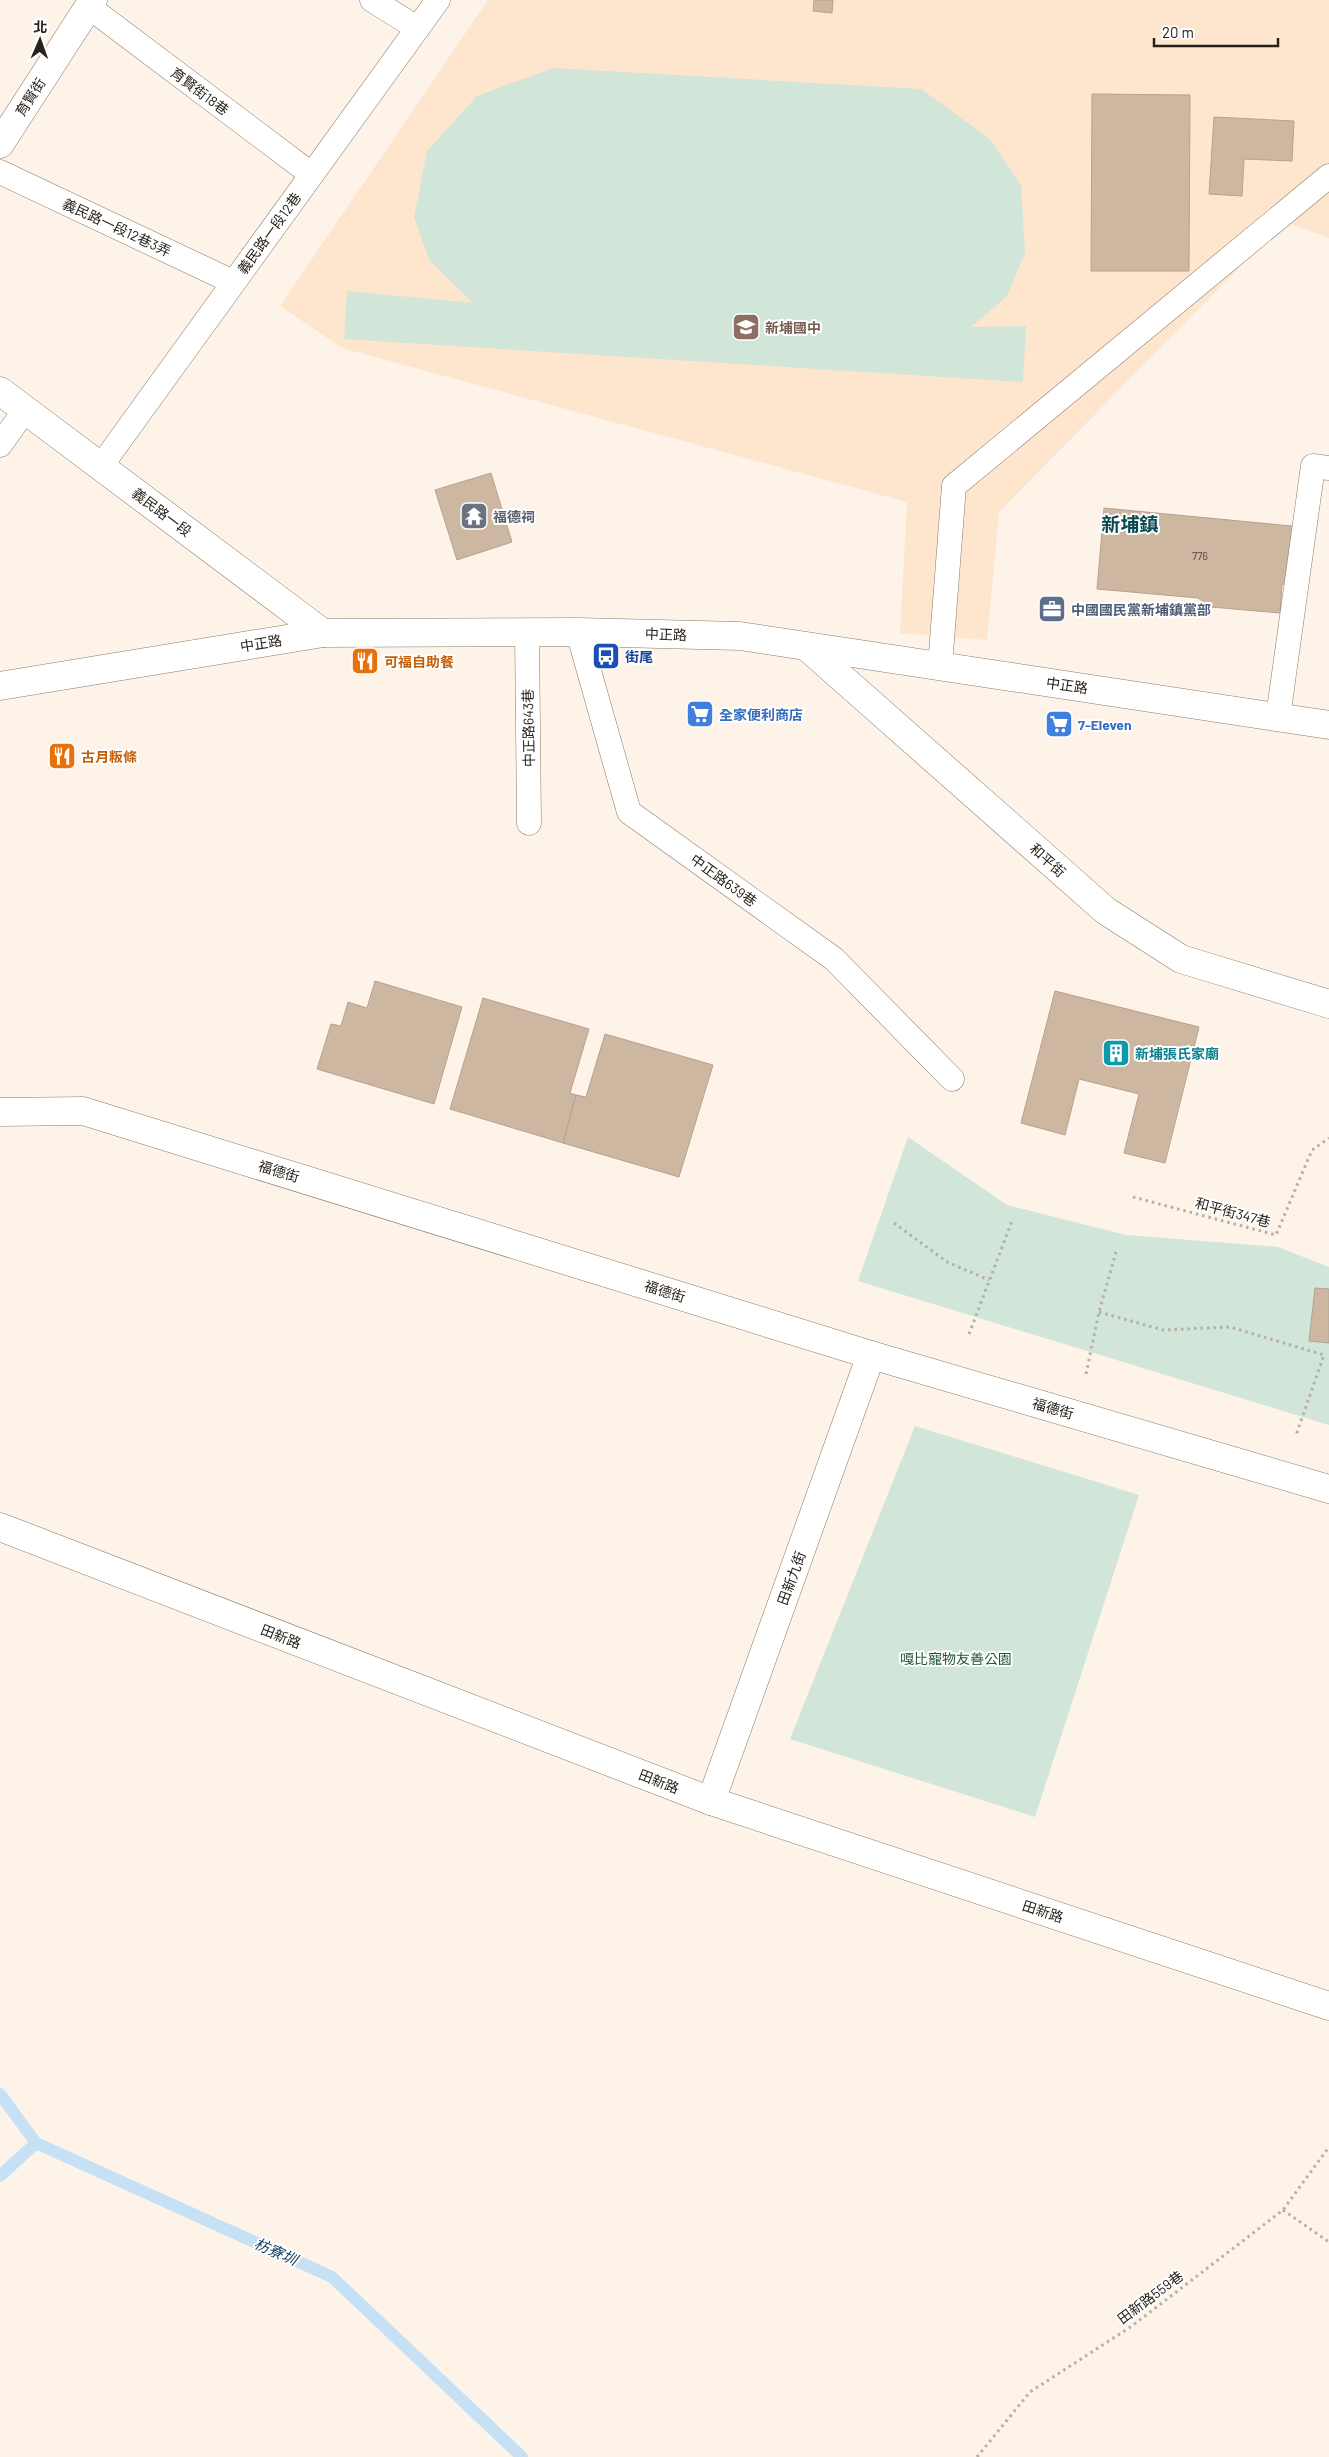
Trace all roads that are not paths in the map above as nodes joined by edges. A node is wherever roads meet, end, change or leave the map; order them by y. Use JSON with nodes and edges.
{"nodes":[{"id":1,"x":372,"y":0,"type":"edge"},
{"id":2,"x":438,"y":0,"type":"edge"},
{"id":3,"x":91,"y":3,"type":"edge"},
{"id":4,"x":417,"y":28,"type":"junction"},
{"id":5,"x":0,"y":144,"type":"edge"},
{"id":6,"x":0,"y":172,"type":"edge"},
{"id":7,"x":311,"y":174,"type":"junction"},
{"id":8,"x":1329,"y":176,"type":"edge"},
{"id":9,"x":233,"y":282,"type":"junction"},
{"id":10,"x":0,"y":391,"type":"edge"},
{"id":11,"x":25,"y":410,"type":"junction"},
{"id":12,"x":0,"y":445,"type":"edge"},
{"id":13,"x":101,"y":466,"type":"junction"},
{"id":14,"x":1329,"y":468,"type":"edge"},
{"id":15,"x":323,"y":632,"type":"junction"},
{"id":16,"x":527,"y":632,"type":"junction"},
{"id":17,"x":578,"y":632,"type":"junction"},
{"id":18,"x":807,"y":647,"type":"junction"},
{"id":19,"x":940,"y":666,"type":"junction"},
{"id":20,"x":0,"y":686,"type":"edge"},
{"id":21,"x":1278,"y":717,"type":"junction"},
{"id":22,"x":1329,"y":725,"type":"edge"},
{"id":23,"x":529,"y":823,"type":"dead end"},
{"id":24,"x":1329,"y":1004,"type":"edge"},
{"id":25,"x":952,"y":1079,"type":"dead end"},
{"id":26,"x":0,"y":1112,"type":"edge"},
{"id":27,"x":871,"y":1355,"type":"junction"},
{"id":28,"x":1329,"y":1489,"type":"edge"},
{"id":29,"x":0,"y":1527,"type":"edge"},
{"id":30,"x":711,"y":1800,"type":"junction"},
{"id":31,"x":1329,"y":2006,"type":"edge"}],
"edges":[{"from":1,"to":4,"type":"lane"},
{"from":2,"to":4,"type":"lane","name":"義民路一段12巷"},
{"from":3,"to":5,"type":"street","name":"育賢街"},
{"from":3,"to":7,"type":"lane","name":"育賢街18巷"},
{"from":4,"to":7,"type":"lane","name":"義民路一段12巷"},
{"from":6,"to":9,"type":"lane","name":"義民路一段12巷3弄"},
{"from":7,"to":9,"type":"lane","name":"義民路一段12巷"},
{"from":8,"to":19,"type":"lane"},
{"from":9,"to":13,"type":"lane","name":"義民路一段12巷"},
{"from":10,"to":11,"type":"street","name":"義民路一段"},
{"from":11,"to":12,"type":"lane"},
{"from":11,"to":13,"type":"street","name":"義民路一段"},
{"from":13,"to":15,"type":"street","name":"義民路一段"},
{"from":14,"to":21,"type":"lane"},
{"from":15,"to":16,"type":"street","name":"中正路"},
{"from":15,"to":20,"type":"street","name":"中正路"},
{"from":16,"to":17,"type":"street","name":"中正路"},
{"from":16,"to":23,"type":"lane","name":"中正路643巷"},
{"from":17,"to":18,"type":"street","name":"中正路"},
{"from":17,"to":25,"type":"lane","name":"中正路639巷"},
{"from":18,"to":19,"type":"street","name":"中正路"},
{"from":18,"to":24,"type":"street","name":"和平街"},
{"from":19,"to":21,"type":"street","name":"中正路"},
{"from":21,"to":22,"type":"street","name":"中正路"},
{"from":26,"to":27,"type":"street","name":"福德街"},
{"from":27,"to":28,"type":"street","name":"福德街"},
{"from":27,"to":30,"type":"street","name":"田新九街"},
{"from":29,"to":30,"type":"street","name":"田新路"},
{"from":30,"to":31,"type":"street","name":"田新路"}]}
